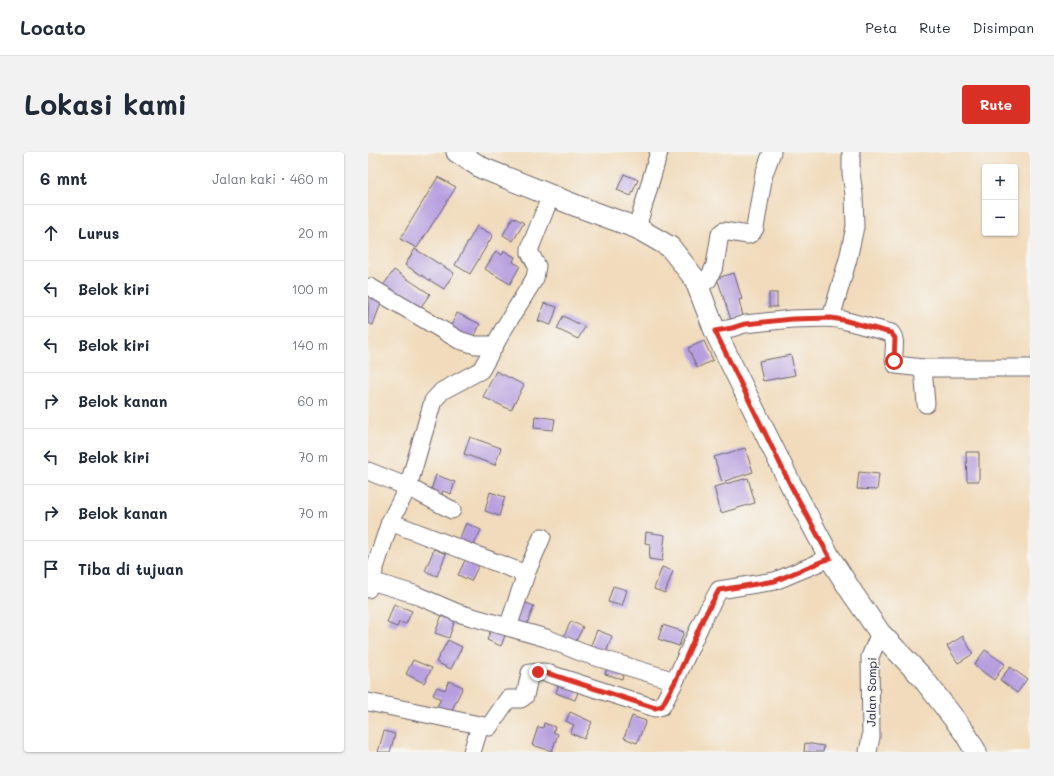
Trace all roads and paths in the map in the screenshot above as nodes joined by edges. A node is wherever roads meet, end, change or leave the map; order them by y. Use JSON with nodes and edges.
{"nodes":[{"id":1,"x":458,"y":152,"type":"edge"},
{"id":2,"x":659,"y":152,"type":"edge"},
{"id":3,"x":772,"y":152,"type":"edge"},
{"id":4,"x":851,"y":152,"type":"edge"},
{"id":5,"x":551,"y":195,"type":"junction"},
{"id":6,"x":638,"y":228,"type":"junction"},
{"id":7,"x":697,"y":286,"type":"junction"},
{"id":8,"x":370,"y":287,"type":"dead end"},
{"id":9,"x":831,"y":318,"type":"junction"},
{"id":10,"x":715,"y":331,"type":"junction"},
{"id":11,"x":494,"y":345,"type":"junction"},
{"id":12,"x":923,"y":368,"type":"junction"},
{"id":13,"x":1030,"y":368,"type":"edge"},
{"id":14,"x":926,"y":404,"type":"dead end"},
{"id":15,"x":368,"y":471,"type":"edge"},
{"id":16,"x":408,"y":487,"type":"junction"},
{"id":17,"x":452,"y":510,"type":"dead end"},
{"id":18,"x":390,"y":522,"type":"junction"},
{"id":19,"x":542,"y":536,"type":"dead end"},
{"id":20,"x":830,"y":558,"type":"junction"},
{"id":21,"x":526,"y":574,"type":"junction"},
{"id":22,"x":369,"y":583,"type":"edge"},
{"id":23,"x":508,"y":627,"type":"junction"},
{"id":24,"x":875,"y":644,"type":"junction"},
{"id":25,"x":675,"y":682,"type":"junction"},
{"id":26,"x":368,"y":702,"type":"edge"},
{"id":27,"x":480,"y":726,"type":"junction"},
{"id":28,"x":472,"y":752,"type":"edge"},
{"id":29,"x":868,"y":752,"type":"edge"},
{"id":30,"x":976,"y":752,"type":"edge"}],
"edges":[{"from":1,"to":5,"type":"main road"},
{"from":2,"to":6,"type":"street"},
{"from":3,"to":7,"type":"street"},
{"from":4,"to":9,"type":"street"},
{"from":5,"to":6,"type":"main road"},
{"from":5,"to":11,"type":"street"},
{"from":6,"to":7,"type":"main road"},
{"from":7,"to":10,"type":"main road"},
{"from":8,"to":11,"type":"street"},
{"from":9,"to":10,"type":"street"},
{"from":9,"to":12,"type":"street"},
{"from":10,"to":20,"type":"main road"},
{"from":11,"to":16,"type":"street"},
{"from":12,"to":13,"type":"street"},
{"from":12,"to":14,"type":"street"},
{"from":15,"to":16,"type":"street"},
{"from":16,"to":17,"type":"street"},
{"from":16,"to":18,"type":"street"},
{"from":18,"to":21,"type":"street"},
{"from":18,"to":22,"type":"street"},
{"from":19,"to":21,"type":"street"},
{"from":20,"to":24,"type":"main road"},
{"from":20,"to":25,"type":"street"},
{"from":21,"to":23,"type":"street"},
{"from":22,"to":23,"type":"street"},
{"from":23,"to":25,"type":"street"},
{"from":24,"to":29,"type":"street","name":"Jalan Sompi"},
{"from":24,"to":30,"type":"main road"},
{"from":25,"to":27,"type":"street"},
{"from":26,"to":27,"type":"street"},
{"from":27,"to":28,"type":"street"}]}
